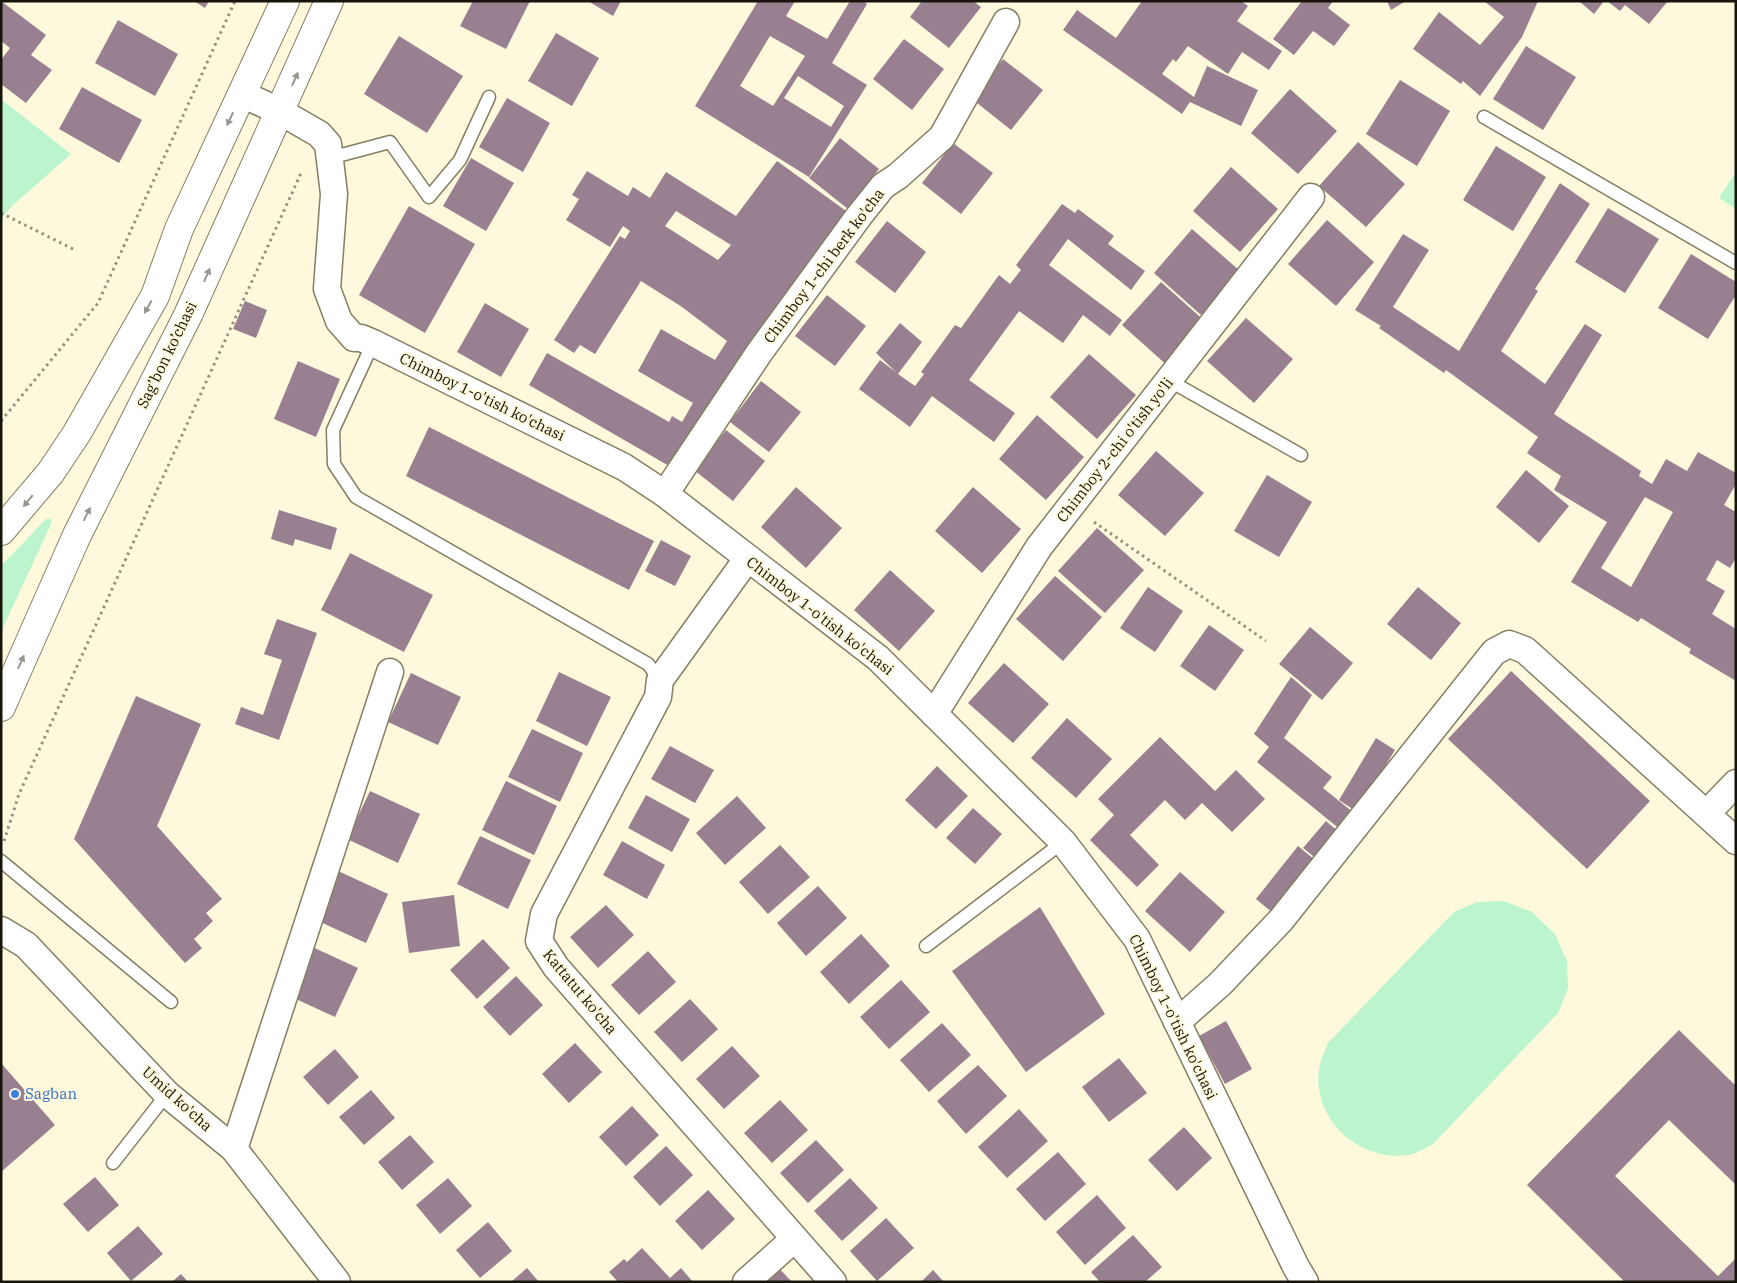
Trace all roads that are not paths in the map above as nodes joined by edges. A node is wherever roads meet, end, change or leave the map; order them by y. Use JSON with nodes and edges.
{"nodes":[{"id":1,"x":285,"y":1,"type":"edge"},
{"id":2,"x":329,"y":1,"type":"edge"},
{"id":3,"x":1006,"y":22,"type":"dead end"},
{"id":4,"x":242,"y":94,"type":"junction"},
{"id":5,"x":489,"y":97,"type":"dead end"},
{"id":6,"x":281,"y":112,"type":"junction"},
{"id":7,"x":1484,"y":118,"type":"dead end"},
{"id":8,"x":330,"y":158,"type":"junction"},
{"id":9,"x":1311,"y":197,"type":"dead end"},
{"id":10,"x":1736,"y":263,"type":"edge"},
{"id":11,"x":373,"y":343,"type":"junction"},
{"id":12,"x":1170,"y":381,"type":"junction"},
{"id":13,"x":1301,"y":455,"type":"dead end"},
{"id":14,"x":665,"y":494,"type":"junction"},
{"id":15,"x":1,"y":531,"type":"edge"},
{"id":16,"x":747,"y":560,"type":"junction"},
{"id":17,"x":390,"y":672,"type":"dead end"},
{"id":18,"x":660,"y":680,"type":"junction"},
{"id":19,"x":1,"y":707,"type":"edge"},
{"id":20,"x":934,"y":714,"type":"junction"},
{"id":21,"x":1736,"y":783,"type":"edge"},
{"id":22,"x":1707,"y":814,"type":"junction"},
{"id":23,"x":1736,"y":841,"type":"edge"},
{"id":24,"x":1063,"y":842,"type":"junction"},
{"id":25,"x":1,"y":861,"type":"edge"},
{"id":26,"x":1,"y":930,"type":"edge"},
{"id":27,"x":926,"y":946,"type":"dead end"},
{"id":28,"x":172,"y":1002,"type":"dead end"},
{"id":29,"x":1177,"y":1022,"type":"junction"},
{"id":30,"x":167,"y":1094,"type":"junction"},
{"id":31,"x":234,"y":1149,"type":"junction"},
{"id":32,"x":113,"y":1164,"type":"dead end"},
{"id":33,"x":794,"y":1239,"type":"junction"},
{"id":34,"x":1294,"y":1277,"type":"edge"},
{"id":35,"x":337,"y":1282,"type":"edge"},
{"id":36,"x":746,"y":1282,"type":"edge"},
{"id":37,"x":833,"y":1282,"type":"edge"}],
"edges":[{"from":1,"to":4,"type":"main road"},
{"from":6,"to":2,"type":"main road","name":"Sag’bon ko’chasi","one_way":true},
{"from":3,"to":14,"type":"street","name":"Chimboy 1-chi berk ko'cha"},
{"from":4,"to":6,"type":"street"},
{"from":4,"to":15,"type":"main road","one_way":true},
{"from":5,"to":8,"type":"lane"},
{"from":6,"to":8,"type":"street","name":"Chimboy 1-o'tish ko'chasi"},
{"from":19,"to":6,"type":"main road","name":"Sag’bon ko’chasi","one_way":true},
{"from":7,"to":10,"type":"lane"},
{"from":8,"to":11,"type":"street","name":"Chimboy 1-o'tish ko'chasi"},
{"from":9,"to":12,"type":"street","name":"Chimboy 2-chi o'tish yo'li"},
{"from":11,"to":14,"type":"street","name":"Chimboy 1-o'tish ko'chasi"},
{"from":11,"to":18,"type":"lane"},
{"from":12,"to":13,"type":"lane"},
{"from":12,"to":20,"type":"street","name":"Chimboy 2-chi o'tish yo'li"},
{"from":14,"to":16,"type":"street","name":"Chimboy 1-o'tish ko'chasi"},
{"from":16,"to":18,"type":"street","name":"Kattatut ko'cha"},
{"from":16,"to":20,"type":"street","name":"Chimboy 1-o'tish ko'chasi"},
{"from":17,"to":31,"type":"street"},
{"from":18,"to":33,"type":"street","name":"Kattatut ko'cha"},
{"from":20,"to":24,"type":"street","name":"Chimboy 1-o'tish ko'chasi"},
{"from":21,"to":22,"type":"street"},
{"from":22,"to":23,"type":"street"},
{"from":22,"to":29,"type":"street"},
{"from":24,"to":27,"type":"lane"},
{"from":24,"to":29,"type":"street","name":"Chimboy 1-o'tish ko'chasi"},
{"from":25,"to":28,"type":"lane"},
{"from":26,"to":30,"type":"street","name":"Umid ko'cha"},
{"from":29,"to":34,"type":"street","name":"Chimboy 1-o'tish ko'chasi"},
{"from":30,"to":31,"type":"street","name":"Umid ko'cha"},
{"from":30,"to":32,"type":"lane"},
{"from":31,"to":35,"type":"street","name":"Umid ko'cha"},
{"from":33,"to":36,"type":"street"},
{"from":33,"to":37,"type":"street","name":"Kattatut ko'cha"}]}
